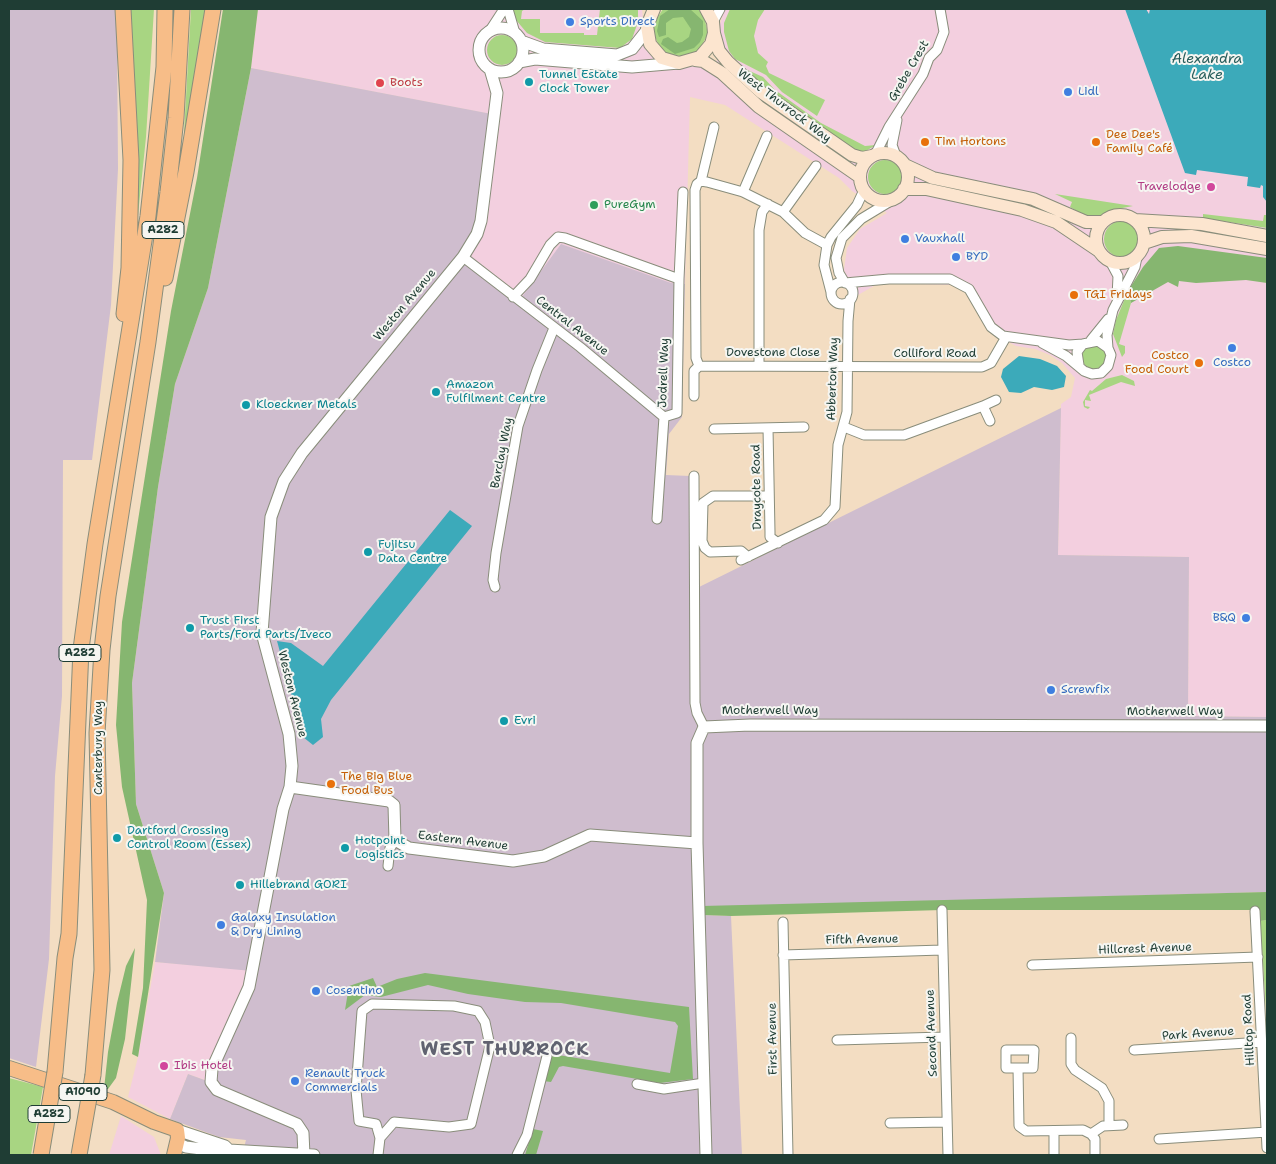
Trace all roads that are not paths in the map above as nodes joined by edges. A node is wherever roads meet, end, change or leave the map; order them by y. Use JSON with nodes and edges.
{"nodes":[{"id":1,"x":124,"y":9,"type":"edge"},
{"id":2,"x":165,"y":9,"type":"edge"},
{"id":3,"x":182,"y":9,"type":"edge"},
{"id":4,"x":213,"y":9,"type":"edge"},
{"id":5,"x":504,"y":9,"type":"edge"},
{"id":6,"x":508,"y":9,"type":"edge"},
{"id":7,"x":706,"y":9,"type":"edge"},
{"id":8,"x":720,"y":9,"type":"edge"},
{"id":9,"x":940,"y":9,"type":"edge"},
{"id":10,"x":649,"y":17,"type":"edge"},
{"id":11,"x":714,"y":28,"type":"junction"},
{"id":12,"x":490,"y":32,"type":"junction"},
{"id":13,"x":518,"y":37,"type":"junction"},
{"id":14,"x":695,"y":60,"type":"junction"},
{"id":15,"x":519,"y":62,"type":"junction"},
{"id":16,"x":679,"y":63,"type":"junction"},
{"id":17,"x":490,"y":69,"type":"junction"},
{"id":18,"x":509,"y":70,"type":"junction"},
{"id":19,"x":497,"y":93,"type":"junction"},
{"id":20,"x":897,"y":117,"type":"junction"},
{"id":21,"x":714,"y":127,"type":"dead end"},
{"id":22,"x":767,"y":136,"type":"dead end"},
{"id":23,"x":874,"y":156,"type":"junction"},
{"id":24,"x":901,"y":161,"type":"junction"},
{"id":25,"x":816,"y":166,"type":"dead end"},
{"id":26,"x":860,"y":177,"type":"junction"},
{"id":27,"x":701,"y":181,"type":"junction"},
{"id":28,"x":904,"y":189,"type":"junction"},
{"id":29,"x":864,"y":190,"type":"junction"},
{"id":30,"x":683,"y":192,"type":"dead end"},
{"id":31,"x":743,"y":192,"type":"junction"},
{"id":32,"x":894,"y":199,"type":"junction"},
{"id":33,"x":768,"y":204,"type":"junction"},
{"id":34,"x":783,"y":212,"type":"junction"},
{"id":35,"x":1135,"y":220,"type":"junction"},
{"id":36,"x":1102,"y":222,"type":"junction"},
{"id":37,"x":1267,"y":236,"type":"edge"},
{"id":38,"x":1144,"y":243,"type":"junction"},
{"id":39,"x":827,"y":245,"type":"junction"},
{"id":40,"x":1267,"y":249,"type":"edge"},
{"id":41,"x":1099,"y":251,"type":"junction"},
{"id":42,"x":463,"y":257,"type":"junction"},
{"id":43,"x":1137,"y":257,"type":"junction"},
{"id":44,"x":1110,"y":261,"type":"junction"},
{"id":45,"x":679,"y":279,"type":"junction"},
{"id":46,"x":878,"y":280,"type":"junction"},
{"id":47,"x":845,"y":282,"type":"junction"},
{"id":48,"x":831,"y":292,"type":"junction"},
{"id":49,"x":851,"y":296,"type":"junction"},
{"id":50,"x":513,"y":297,"type":"junction"},
{"id":51,"x":836,"y":302,"type":"junction"},
{"id":52,"x":1115,"y":306,"type":"junction"},
{"id":53,"x":848,"y":321,"type":"junction"},
{"id":54,"x":554,"y":328,"type":"junction"},
{"id":55,"x":1006,"y":337,"type":"junction"},
{"id":56,"x":148,"y":342,"type":"junction"},
{"id":57,"x":1040,"y":342,"type":"junction"},
{"id":58,"x":1087,"y":342,"type":"junction"},
{"id":59,"x":1108,"y":348,"type":"junction"},
{"id":60,"x":1079,"y":365,"type":"junction"},
{"id":61,"x":698,"y":366,"type":"junction"},
{"id":62,"x":759,"y":366,"type":"junction"},
{"id":63,"x":848,"y":366,"type":"junction"},
{"id":64,"x":122,"y":375,"type":"junction"},
{"id":65,"x":694,"y":396,"type":"dead end"},
{"id":66,"x":996,"y":400,"type":"dead end"},
{"id":67,"x":983,"y":406,"type":"junction"},
{"id":68,"x":664,"y":417,"type":"junction"},
{"id":69,"x":990,"y":421,"type":"dead end"},
{"id":70,"x":804,"y":427,"type":"dead end"},
{"id":71,"x":844,"y":427,"type":"junction"},
{"id":72,"x":768,"y":428,"type":"junction"},
{"id":73,"x":714,"y":429,"type":"dead end"},
{"id":74,"x":694,"y":476,"type":"dead end"},
{"id":75,"x":769,"y":496,"type":"junction"},
{"id":76,"x":658,"y":519,"type":"dead end"},
{"id":77,"x":778,"y":543,"type":"junction"},
{"id":78,"x":494,"y":587,"type":"dead end"},
{"id":79,"x":1267,"y":726,"type":"edge"},
{"id":80,"x":704,"y":727,"type":"junction"},
{"id":81,"x":290,"y":787,"type":"junction"},
{"id":82,"x":395,"y":840,"type":"junction"},
{"id":83,"x":697,"y":843,"type":"junction"},
{"id":84,"x":388,"y":866,"type":"dead end"},
{"id":85,"x":942,"y":910,"type":"dead end"},
{"id":86,"x":1255,"y":911,"type":"dead end"},
{"id":87,"x":783,"y":922,"type":"dead end"},
{"id":88,"x":942,"y":950,"type":"junction"},
{"id":89,"x":783,"y":954,"type":"junction"},
{"id":90,"x":1258,"y":957,"type":"junction"},
{"id":91,"x":1032,"y":965,"type":"dead end"},
{"id":92,"x":944,"y":1037,"type":"junction"},
{"id":93,"x":1071,"y":1038,"type":"dead end"},
{"id":94,"x":837,"y":1040,"type":"dead end"},
{"id":95,"x":1263,"y":1042,"type":"junction"},
{"id":96,"x":1134,"y":1050,"type":"dead end"},
{"id":97,"x":547,"y":1056,"type":"dead end"},
{"id":98,"x":9,"y":1068,"type":"edge"},
{"id":99,"x":1018,"y":1068,"type":"dead end"},
{"id":100,"x":60,"y":1073,"type":"junction"},
{"id":101,"x":704,"y":1083,"type":"junction"},
{"id":102,"x":637,"y":1084,"type":"dead end"},
{"id":103,"x":947,"y":1122,"type":"junction"},
{"id":104,"x":890,"y":1123,"type":"dead end"},
{"id":105,"x":1110,"y":1125,"type":"junction"},
{"id":106,"x":1123,"y":1126,"type":"dead end"},
{"id":107,"x":1054,"y":1131,"type":"junction"},
{"id":108,"x":1267,"y":1132,"type":"edge"},
{"id":109,"x":1091,"y":1134,"type":"junction"},
{"id":110,"x":380,"y":1138,"type":"junction"},
{"id":111,"x":1159,"y":1139,"type":"dead end"},
{"id":112,"x":1267,"y":1141,"type":"edge"},
{"id":113,"x":176,"y":1143,"type":"edge"},
{"id":114,"x":1267,"y":1148,"type":"edge"},
{"id":115,"x":41,"y":1155,"type":"edge"},
{"id":116,"x":51,"y":1155,"type":"edge"},
{"id":117,"x":79,"y":1155,"type":"edge"},
{"id":118,"x":304,"y":1155,"type":"edge"},
{"id":119,"x":314,"y":1155,"type":"edge"},
{"id":120,"x":378,"y":1155,"type":"edge"},
{"id":121,"x":517,"y":1155,"type":"edge"},
{"id":122,"x":706,"y":1155,"type":"edge"},
{"id":123,"x":788,"y":1155,"type":"edge"},
{"id":124,"x":948,"y":1155,"type":"edge"},
{"id":125,"x":1054,"y":1155,"type":"edge"},
{"id":126,"x":1096,"y":1155,"type":"edge"}],
"edges":[{"from":1,"to":64,"type":"highway"},
{"from":2,"to":64,"type":"highway","number":"A282"},
{"from":3,"to":56,"type":"highway","number":"A282"},
{"from":4,"to":56,"type":"highway"},
{"from":5,"to":12,"type":"street"},
{"from":6,"to":13,"type":"street"},
{"from":7,"to":11,"type":"main road","name":"West Thurrock Way"},
{"from":8,"to":11,"type":"street"},
{"from":9,"to":20,"type":"street","name":"Grebe Crest"},
{"from":10,"to":13,"type":"street"},
{"from":10,"to":16,"type":"main road"},
{"from":11,"to":14,"type":"main road"},
{"from":11,"to":23,"type":"main road","name":"West Thurrock Way"},
{"from":12,"to":13,"type":"street"},
{"from":12,"to":17,"type":"street"},
{"from":13,"to":15,"type":"street"},
{"from":14,"to":16,"type":"main road"},
{"from":14,"to":26,"type":"main road","name":"West Thurrock Way"},
{"from":15,"to":16,"type":"street"},
{"from":15,"to":18,"type":"street"},
{"from":17,"to":18,"type":"street"},
{"from":17,"to":19,"type":"street","name":"Weston Avenue"},
{"from":18,"to":19,"type":"street","name":"Weston Avenue"},
{"from":19,"to":42,"type":"street","name":"Weston Avenue"},
{"from":20,"to":23,"type":"street","name":"Grebe Crest"},
{"from":20,"to":24,"type":"street","name":"Grebe Crest"},
{"from":21,"to":27,"type":"street"},
{"from":22,"to":31,"type":"street"},
{"from":23,"to":24,"type":"main road"},
{"from":23,"to":26,"type":"main road"},
{"from":24,"to":28,"type":"main road"},
{"from":24,"to":36,"type":"main road"},
{"from":25,"to":34,"type":"street"},
{"from":26,"to":29,"type":"main road"},
{"from":27,"to":31,"type":"street"},
{"from":27,"to":61,"type":"street"},
{"from":28,"to":32,"type":"main road"},
{"from":28,"to":41,"type":"main road"},
{"from":29,"to":32,"type":"main road"},
{"from":29,"to":39,"type":"street"},
{"from":30,"to":45,"type":"street"},
{"from":31,"to":33,"type":"street"},
{"from":32,"to":47,"type":"street"},
{"from":33,"to":34,"type":"street"},
{"from":33,"to":62,"type":"street"},
{"from":34,"to":39,"type":"street"},
{"from":35,"to":36,"type":"main road"},
{"from":35,"to":37,"type":"main road"},
{"from":35,"to":38,"type":"main road"},
{"from":36,"to":41,"type":"main road"},
{"from":38,"to":40,"type":"main road"},
{"from":38,"to":43,"type":"main road"},
{"from":39,"to":48,"type":"street"},
{"from":41,"to":44,"type":"main road"},
{"from":42,"to":50,"type":"street","name":"Central Avenue"},
{"from":42,"to":81,"type":"street","name":"Weston Avenue"},
{"from":43,"to":44,"type":"main road"},
{"from":43,"to":52,"type":"street"},
{"from":44,"to":52,"type":"street"},
{"from":45,"to":50,"type":"street"},
{"from":45,"to":68,"type":"street","name":"Jodrell Way"},
{"from":46,"to":47,"type":"street"},
{"from":46,"to":49,"type":"street"},
{"from":46,"to":55,"type":"street"},
{"from":47,"to":48,"type":"street"},
{"from":47,"to":49,"type":"street"},
{"from":48,"to":51,"type":"street"},
{"from":49,"to":51,"type":"street"},
{"from":49,"to":53,"type":"street","name":"Abberton Way"},
{"from":50,"to":54,"type":"street","name":"Central Avenue"},
{"from":51,"to":53,"type":"street","name":"Abberton Way"},
{"from":52,"to":58,"type":"street"},
{"from":52,"to":59,"type":"street"},
{"from":53,"to":63,"type":"street","name":"Abberton Way"},
{"from":54,"to":68,"type":"street","name":"Central Avenue"},
{"from":54,"to":78,"type":"street","name":"Barclay Way"},
{"from":55,"to":57,"type":"street"},
{"from":55,"to":63,"type":"street","name":"Colliford Road"},
{"from":56,"to":117,"type":"highway","name":"Canterbury Way","number":"A282","bridge":true},
{"from":57,"to":58,"type":"street"},
{"from":57,"to":60,"type":"street"},
{"from":58,"to":59,"type":"street"},
{"from":58,"to":60,"type":"street"},
{"from":59,"to":60,"type":"street"},
{"from":61,"to":62,"type":"street","name":"Dovestone Close"},
{"from":61,"to":65,"type":"street"},
{"from":62,"to":63,"type":"street","name":"Dovestone Close"},
{"from":63,"to":71,"type":"street","name":"Abberton Way"},
{"from":64,"to":100,"type":"highway","name":"Canterbury Way","number":"A282"},
{"from":66,"to":67,"type":"street"},
{"from":67,"to":69,"type":"street"},
{"from":67,"to":71,"type":"street"},
{"from":68,"to":76,"type":"street","name":"Jodrell Way"},
{"from":70,"to":72,"type":"street","name":"Draycote Road"},
{"from":71,"to":77,"type":"street","name":"Abberton Way"},
{"from":72,"to":73,"type":"street","name":"Draycote Road"},
{"from":72,"to":75,"type":"street","name":"Draycote Road"},
{"from":74,"to":80,"type":"street"},
{"from":75,"to":77,"type":"street","name":"Draycote Road"},
{"from":75,"to":77,"type":"street","name":"Abberton Way"},
{"from":79,"to":80,"type":"street","name":"Motherwell Way"},
{"from":80,"to":83,"type":"street"},
{"from":81,"to":82,"type":"street"},
{"from":81,"to":118,"type":"street","name":"Weston Avenue"},
{"from":82,"to":83,"type":"street","name":"Eastern Avenue"},
{"from":82,"to":84,"type":"street"},
{"from":83,"to":101,"type":"street"},
{"from":85,"to":88,"type":"street","name":"Second Avenue"},
{"from":86,"to":90,"type":"street","name":"Hilltop Road"},
{"from":87,"to":89,"type":"street","name":"First Avenue"},
{"from":88,"to":89,"type":"street","name":"Fifth Avenue"},
{"from":88,"to":92,"type":"street","name":"Second Avenue"},
{"from":89,"to":123,"type":"street","name":"First Avenue"},
{"from":90,"to":91,"type":"street","name":"Hillcrest Avenue"},
{"from":90,"to":95,"type":"street","name":"Hilltop Road"},
{"from":92,"to":94,"type":"street"},
{"from":92,"to":103,"type":"street","name":"Second Avenue"},
{"from":93,"to":105,"type":"street"},
{"from":95,"to":96,"type":"street","name":"Park Avenue"},
{"from":95,"to":108,"type":"street","name":"Hilltop Road"},
{"from":97,"to":121,"type":"street"},
{"from":98,"to":113,"type":"main road","number":"A1090"},
{"from":99,"to":107,"type":"street"},
{"from":100,"to":115,"type":"highway","name":"Canterbury Way","number":"A282","bridge":true},
{"from":100,"to":116,"type":"highway","name":"Canterbury Way","number":"A282"},
{"from":101,"to":102,"type":"street"},
{"from":101,"to":122,"type":"street"},
{"from":103,"to":104,"type":"street"},
{"from":103,"to":124,"type":"street","name":"Second Avenue"},
{"from":105,"to":106,"type":"street"},
{"from":105,"to":109,"type":"street"},
{"from":107,"to":109,"type":"street"},
{"from":107,"to":125,"type":"street"},
{"from":108,"to":111,"type":"street"},
{"from":108,"to":112,"type":"street","name":"Hilltop Road"},
{"from":109,"to":126,"type":"street"},
{"from":110,"to":110,"type":"street"},
{"from":110,"to":120,"type":"street"},
{"from":112,"to":114,"type":"street","name":"Hilltop Road"},
{"from":113,"to":118,"type":"street"},
{"from":118,"to":119,"type":"street"}]}
